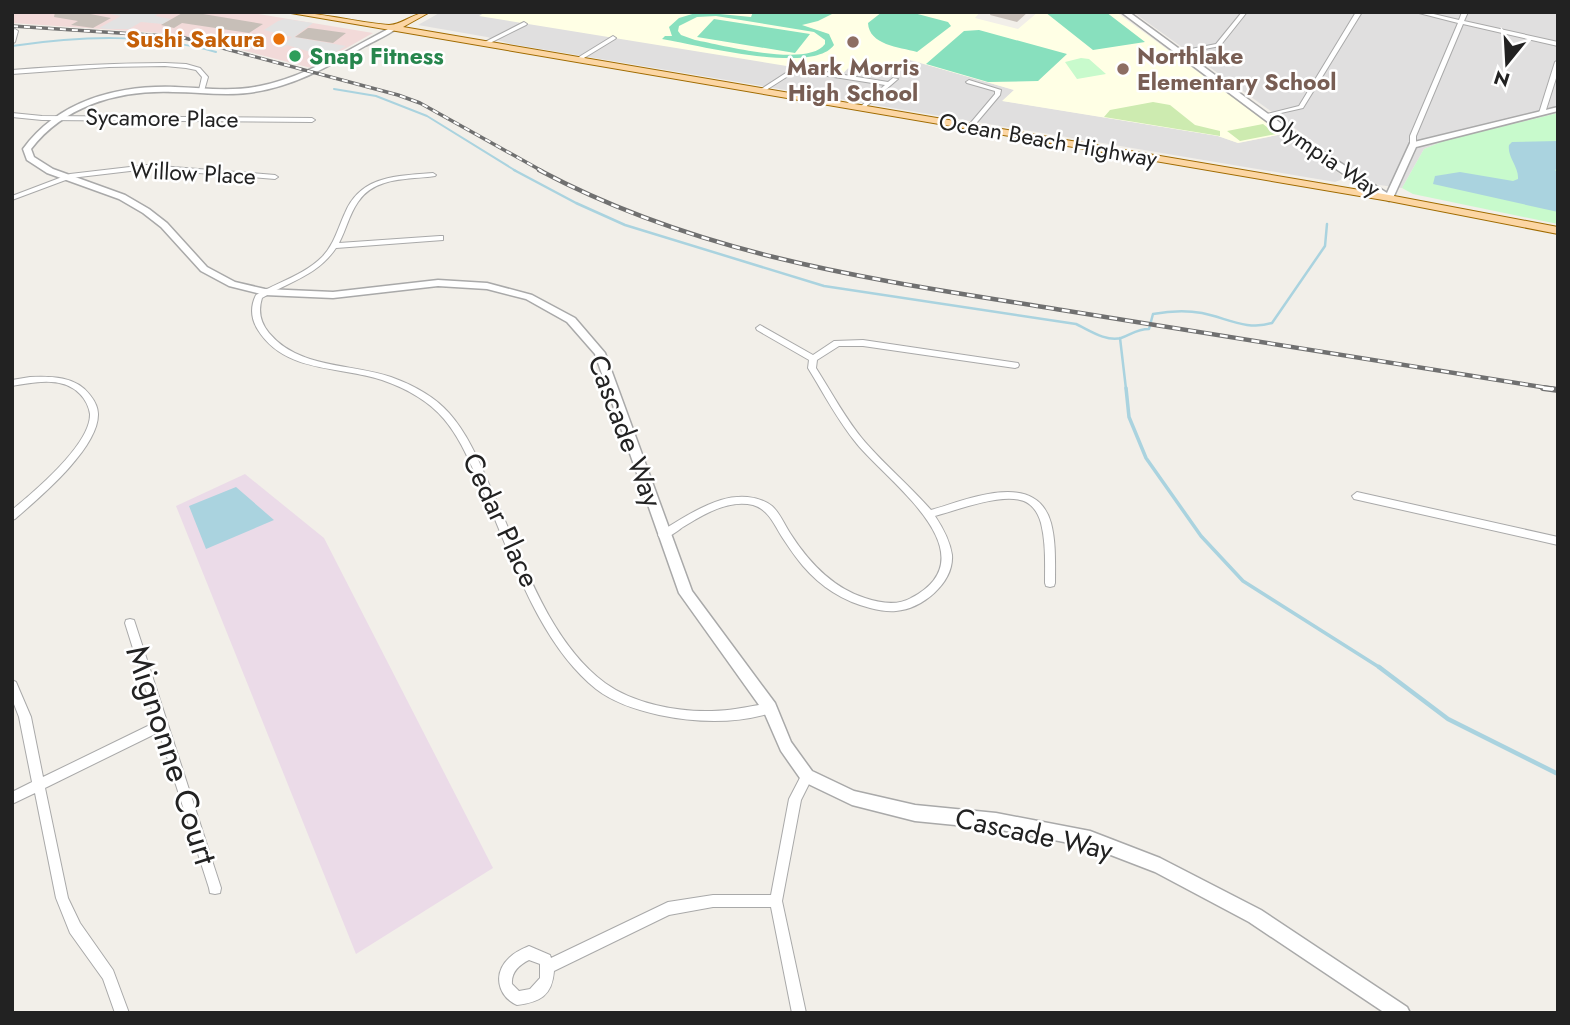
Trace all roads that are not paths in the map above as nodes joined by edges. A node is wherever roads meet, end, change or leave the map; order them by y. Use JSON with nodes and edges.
{"nodes":[{"id":1,"x":289,"y":12,"type":"edge"},
{"id":2,"x":426,"y":12,"type":"edge"},
{"id":3,"x":1124,"y":12,"type":"edge"},
{"id":4,"x":1245,"y":12,"type":"edge"},
{"id":5,"x":1359,"y":12,"type":"edge"},
{"id":6,"x":1417,"y":12,"type":"edge"},
{"id":7,"x":1465,"y":12,"type":"edge"},
{"id":8,"x":1461,"y":22,"type":"junction"},
{"id":9,"x":524,"y":24,"type":"dead end"},
{"id":10,"x":394,"y":28,"type":"junction"},
{"id":11,"x":15,"y":31,"type":"dead end"},
{"id":12,"x":613,"y":38,"type":"dead end"},
{"id":13,"x":12,"y":42,"type":"edge"},
{"id":14,"x":484,"y":44,"type":"junction"},
{"id":15,"x":1558,"y":44,"type":"edge"},
{"id":16,"x":1179,"y":52,"type":"junction"},
{"id":17,"x":577,"y":61,"type":"junction"},
{"id":18,"x":1558,"y":62,"type":"edge"},
{"id":19,"x":12,"y":72,"type":"edge"},
{"id":20,"x":895,"y":79,"type":"dead end"},
{"id":21,"x":969,"y":82,"type":"dead end"},
{"id":22,"x":889,"y":84,"type":"junction"},
{"id":23,"x":202,"y":90,"type":"junction"},
{"id":24,"x":761,"y":91,"type":"junction"},
{"id":25,"x":862,"y":108,"type":"junction"},
{"id":26,"x":1558,"y":109,"type":"edge"},
{"id":27,"x":1542,"y":113,"type":"junction"},
{"id":28,"x":12,"y":115,"type":"edge"},
{"id":29,"x":1265,"y":116,"type":"junction"},
{"id":30,"x":56,"y":117,"type":"junction"},
{"id":31,"x":312,"y":120,"type":"dead end"},
{"id":32,"x":971,"y":126,"type":"junction"},
{"id":33,"x":1413,"y":145,"type":"junction"},
{"id":34,"x":433,"y":174,"type":"dead end"},
{"id":35,"x":70,"y":176,"type":"junction"},
{"id":36,"x":275,"y":177,"type":"dead end"},
{"id":37,"x":12,"y":198,"type":"edge"},
{"id":38,"x":1389,"y":198,"type":"junction"},
{"id":39,"x":1558,"y":231,"type":"edge"},
{"id":40,"x":440,"y":238,"type":"dead end"},
{"id":41,"x":335,"y":246,"type":"junction"},
{"id":42,"x":265,"y":292,"type":"junction"},
{"id":43,"x":760,"y":328,"type":"dead end"},
{"id":44,"x":813,"y":359,"type":"junction"},
{"id":45,"x":1015,"y":365,"type":"dead end"},
{"id":46,"x":12,"y":383,"type":"edge"},
{"id":47,"x":1357,"y":496,"type":"dead end"},
{"id":48,"x":929,"y":514,"type":"junction"},
{"id":49,"x":12,"y":516,"type":"edge"},
{"id":50,"x":663,"y":535,"type":"junction"},
{"id":51,"x":1558,"y":541,"type":"edge"},
{"id":52,"x":1050,"y":583,"type":"dead end"},
{"id":53,"x":130,"y":623,"type":"dead end"},
{"id":54,"x":12,"y":685,"type":"edge"},
{"id":55,"x":770,"y":708,"type":"junction"},
{"id":56,"x":162,"y":725,"type":"junction"},
{"id":57,"x":807,"y":776,"type":"junction"},
{"id":58,"x":40,"y":783,"type":"junction"},
{"id":59,"x":12,"y":798,"type":"edge"},
{"id":60,"x":215,"y":888,"type":"dead end"},
{"id":61,"x":776,"y":901,"type":"junction"},
{"id":62,"x":547,"y":967,"type":"dead end"},
{"id":63,"x":122,"y":1013,"type":"edge"},
{"id":64,"x":799,"y":1013,"type":"edge"},
{"id":65,"x":1401,"y":1013,"type":"edge"}],
"edges":[{"from":1,"to":10,"type":"main road","name":"Ocean Beach Highway"},
{"from":2,"to":10,"type":"main road"},
{"from":3,"to":16,"type":"street","name":"Olympia Way"},
{"from":4,"to":16,"type":"street"},
{"from":5,"to":29,"type":"street"},
{"from":6,"to":8,"type":"street"},
{"from":7,"to":8,"type":"street"},
{"from":8,"to":15,"type":"street"},
{"from":8,"to":33,"type":"street"},
{"from":9,"to":14,"type":"street"},
{"from":10,"to":14,"type":"main road","name":"Ocean Beach Highway"},
{"from":10,"to":23,"type":"street","name":"Cascade Way"},
{"from":11,"to":13,"type":"street"},
{"from":12,"to":17,"type":"street"},
{"from":14,"to":17,"type":"main road","name":"Ocean Beach Highway"},
{"from":16,"to":29,"type":"street","name":"Olympia Way"},
{"from":17,"to":24,"type":"main road","name":"Ocean Beach Highway"},
{"from":18,"to":27,"type":"street"},
{"from":19,"to":23,"type":"street"},
{"from":20,"to":22,"type":"street"},
{"from":21,"to":32,"type":"street"},
{"from":22,"to":24,"type":"street"},
{"from":22,"to":25,"type":"street"},
{"from":23,"to":30,"type":"street","name":"Cascade Way"},
{"from":24,"to":25,"type":"main road","name":"Ocean Beach Highway"},
{"from":25,"to":32,"type":"main road","name":"Ocean Beach Highway"},
{"from":26,"to":27,"type":"street"},
{"from":27,"to":33,"type":"street"},
{"from":28,"to":30,"type":"street","name":"Sycamore Place"},
{"from":29,"to":38,"type":"street","name":"Olympia Way"},
{"from":30,"to":31,"type":"street","name":"Sycamore Place"},
{"from":30,"to":35,"type":"street","name":"Cascade Way"},
{"from":32,"to":38,"type":"main road","name":"Ocean Beach Highway"},
{"from":33,"to":38,"type":"street"},
{"from":34,"to":41,"type":"street"},
{"from":35,"to":36,"type":"street","name":"Willow Place"},
{"from":35,"to":37,"type":"street","name":"Willow Place"},
{"from":35,"to":42,"type":"street","name":"Cascade Way"},
{"from":38,"to":39,"type":"main road","name":"Ocean Beach Highway"},
{"from":40,"to":41,"type":"street"},
{"from":41,"to":42,"type":"street"},
{"from":42,"to":50,"type":"street","name":"Cascade Way"},
{"from":42,"to":55,"type":"street","name":"Cedar Place"},
{"from":43,"to":44,"type":"street"},
{"from":44,"to":45,"type":"street"},
{"from":44,"to":48,"type":"street"},
{"from":46,"to":49,"type":"street"},
{"from":47,"to":51,"type":"street"},
{"from":48,"to":50,"type":"street"},
{"from":48,"to":52,"type":"street"},
{"from":50,"to":55,"type":"street","name":"Cascade Way"},
{"from":53,"to":56,"type":"street","name":"Mignonne Court"},
{"from":54,"to":58,"type":"street"},
{"from":55,"to":57,"type":"street","name":"Cascade Way"},
{"from":56,"to":58,"type":"street"},
{"from":56,"to":60,"type":"street","name":"Mignonne Court"},
{"from":57,"to":61,"type":"street"},
{"from":57,"to":65,"type":"street","name":"Cascade Way"},
{"from":58,"to":59,"type":"street"},
{"from":58,"to":63,"type":"street"},
{"from":61,"to":62,"type":"street"},
{"from":61,"to":64,"type":"street"}]}
